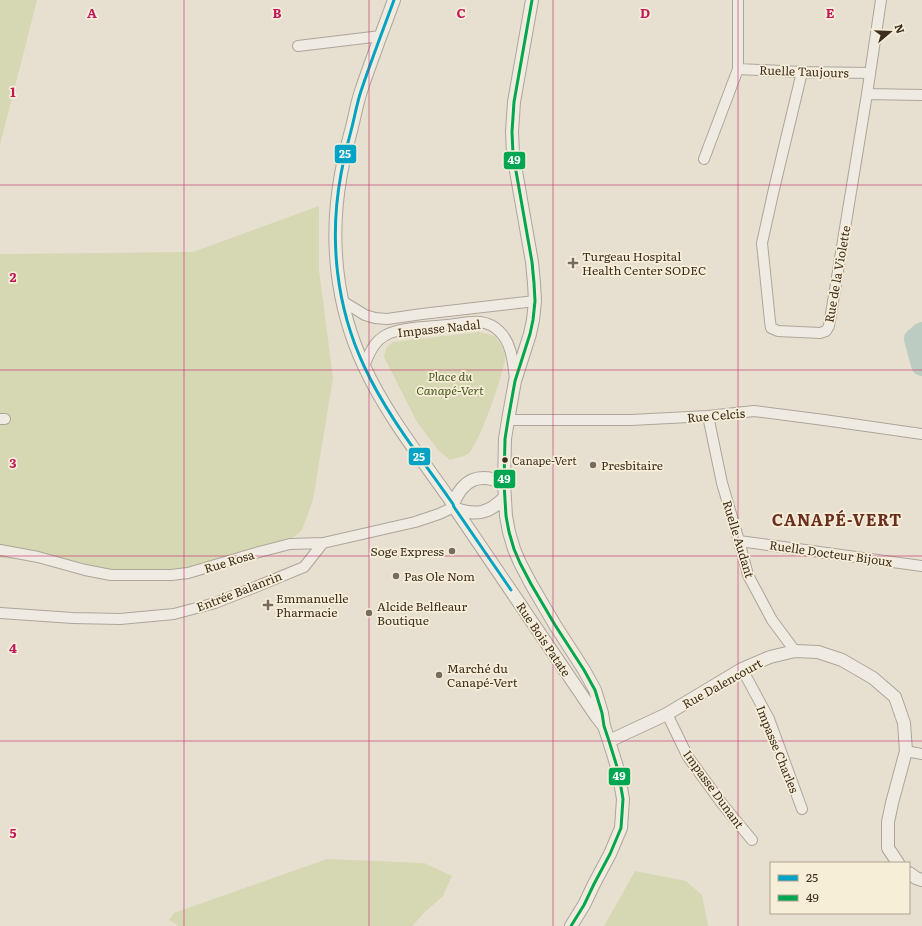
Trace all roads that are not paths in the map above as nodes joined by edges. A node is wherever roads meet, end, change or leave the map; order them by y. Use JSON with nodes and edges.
{"nodes":[{"id":1,"x":394,"y":0,"type":"edge"},
{"id":2,"x":532,"y":0,"type":"edge"},
{"id":3,"x":738,"y":0,"type":"edge"},
{"id":4,"x":881,"y":0,"type":"edge"},
{"id":5,"x":381,"y":36,"type":"junction"},
{"id":6,"x":298,"y":46,"type":"dead end"},
{"id":7,"x":738,"y":69,"type":"junction"},
{"id":8,"x":802,"y":72,"type":"junction"},
{"id":9,"x":870,"y":74,"type":"junction"},
{"id":10,"x":868,"y":94,"type":"junction"},
{"id":11,"x":922,"y":95,"type":"edge"},
{"id":12,"x":704,"y":159,"type":"dead end"},
{"id":13,"x":342,"y":301,"type":"junction"},
{"id":14,"x":535,"y":301,"type":"junction"},
{"id":15,"x":364,"y":366,"type":"junction"},
{"id":16,"x":515,"y":381,"type":"junction"},
{"id":17,"x":708,"y":416,"type":"junction"},
{"id":18,"x":508,"y":420,"type":"junction"},
{"id":19,"x":922,"y":434,"type":"edge"},
{"id":20,"x":504,"y":483,"type":"junction"},
{"id":21,"x":504,"y":498,"type":"junction"},
{"id":22,"x":455,"y":507,"type":"junction"},
{"id":23,"x":739,"y":541,"type":"junction"},
{"id":24,"x":323,"y":543,"type":"junction"},
{"id":25,"x":0,"y":550,"type":"edge"},
{"id":26,"x":922,"y":566,"type":"edge"},
{"id":27,"x":0,"y":613,"type":"edge"},
{"id":28,"x":794,"y":651,"type":"junction"},
{"id":29,"x":742,"y":669,"type":"junction"},
{"id":30,"x":667,"y":714,"type":"junction"},
{"id":31,"x":604,"y":726,"type":"junction"},
{"id":32,"x":610,"y":741,"type":"junction"},
{"id":33,"x":906,"y":751,"type":"junction"},
{"id":34,"x":922,"y":754,"type":"edge"},
{"id":35,"x":802,"y":809,"type":"dead end"},
{"id":36,"x":752,"y":840,"type":"dead end"},
{"id":37,"x":897,"y":862,"type":"edge"},
{"id":38,"x":910,"y":874,"type":"edge"},
{"id":39,"x":922,"y":880,"type":"edge"},
{"id":40,"x":571,"y":926,"type":"edge"}],
"edges":[{"from":1,"to":5,"type":"street","name":"Rue Bois Patate"},
{"from":2,"to":14,"type":"street"},
{"from":3,"to":7,"type":"street"},
{"from":4,"to":9,"type":"street","name":"Rue de la Violette"},
{"from":5,"to":6,"type":"street"},
{"from":5,"to":13,"type":"street","name":"Rue Bois Patate"},
{"from":7,"to":8,"type":"street","name":"Ruelle Taujours"},
{"from":7,"to":12,"type":"street"},
{"from":8,"to":9,"type":"street","name":"Ruelle Taujours"},
{"from":8,"to":10,"type":"street","name":"Rue de la Violette"},
{"from":9,"to":10,"type":"street","name":"Rue de la Violette"},
{"from":10,"to":11,"type":"street"},
{"from":13,"to":14,"type":"street","name":"Impasse Nadal"},
{"from":13,"to":15,"type":"street","name":"Rue Bois Patate"},
{"from":14,"to":16,"type":"street"},
{"from":15,"to":16,"type":"street","name":"Impasse Nadal"},
{"from":15,"to":22,"type":"street","name":"Rue Bois Patate"},
{"from":16,"to":18,"type":"street"},
{"from":17,"to":18,"type":"street","name":"Rue Celcis"},
{"from":17,"to":19,"type":"street","name":"Rue Celcis"},
{"from":17,"to":23,"type":"street","name":"Ruelle Audant"},
{"from":18,"to":20,"type":"street"},
{"from":20,"to":21,"type":"street"},
{"from":20,"to":22,"type":"street"},
{"from":21,"to":22,"type":"street"},
{"from":21,"to":31,"type":"street"},
{"from":22,"to":24,"type":"street","name":"Rue Rosa"},
{"from":22,"to":31,"type":"street","name":"Rue Bois Patate"},
{"from":23,"to":26,"type":"street","name":"Ruelle Docteur Bijoux"},
{"from":23,"to":28,"type":"street","name":"Ruelle Audant"},
{"from":24,"to":25,"type":"street","name":"Rue Rosa"},
{"from":24,"to":27,"type":"street","name":"Entrée Balanrin"},
{"from":28,"to":29,"type":"street","name":"Rue Dalencourt"},
{"from":28,"to":33,"type":"street","name":"Rue Dalencourt"},
{"from":29,"to":30,"type":"street","name":"Rue Dalencourt"},
{"from":29,"to":35,"type":"street","name":"Impasse Charles"},
{"from":30,"to":32,"type":"street","name":"Rue Dalencourt"},
{"from":30,"to":36,"type":"street","name":"Impasse Dunant"},
{"from":31,"to":32,"type":"street"},
{"from":32,"to":40,"type":"street"},
{"from":33,"to":34,"type":"street"},
{"from":33,"to":37,"type":"street","name":"Rue Dalencourt"},
{"from":38,"to":39,"type":"street"}]}
